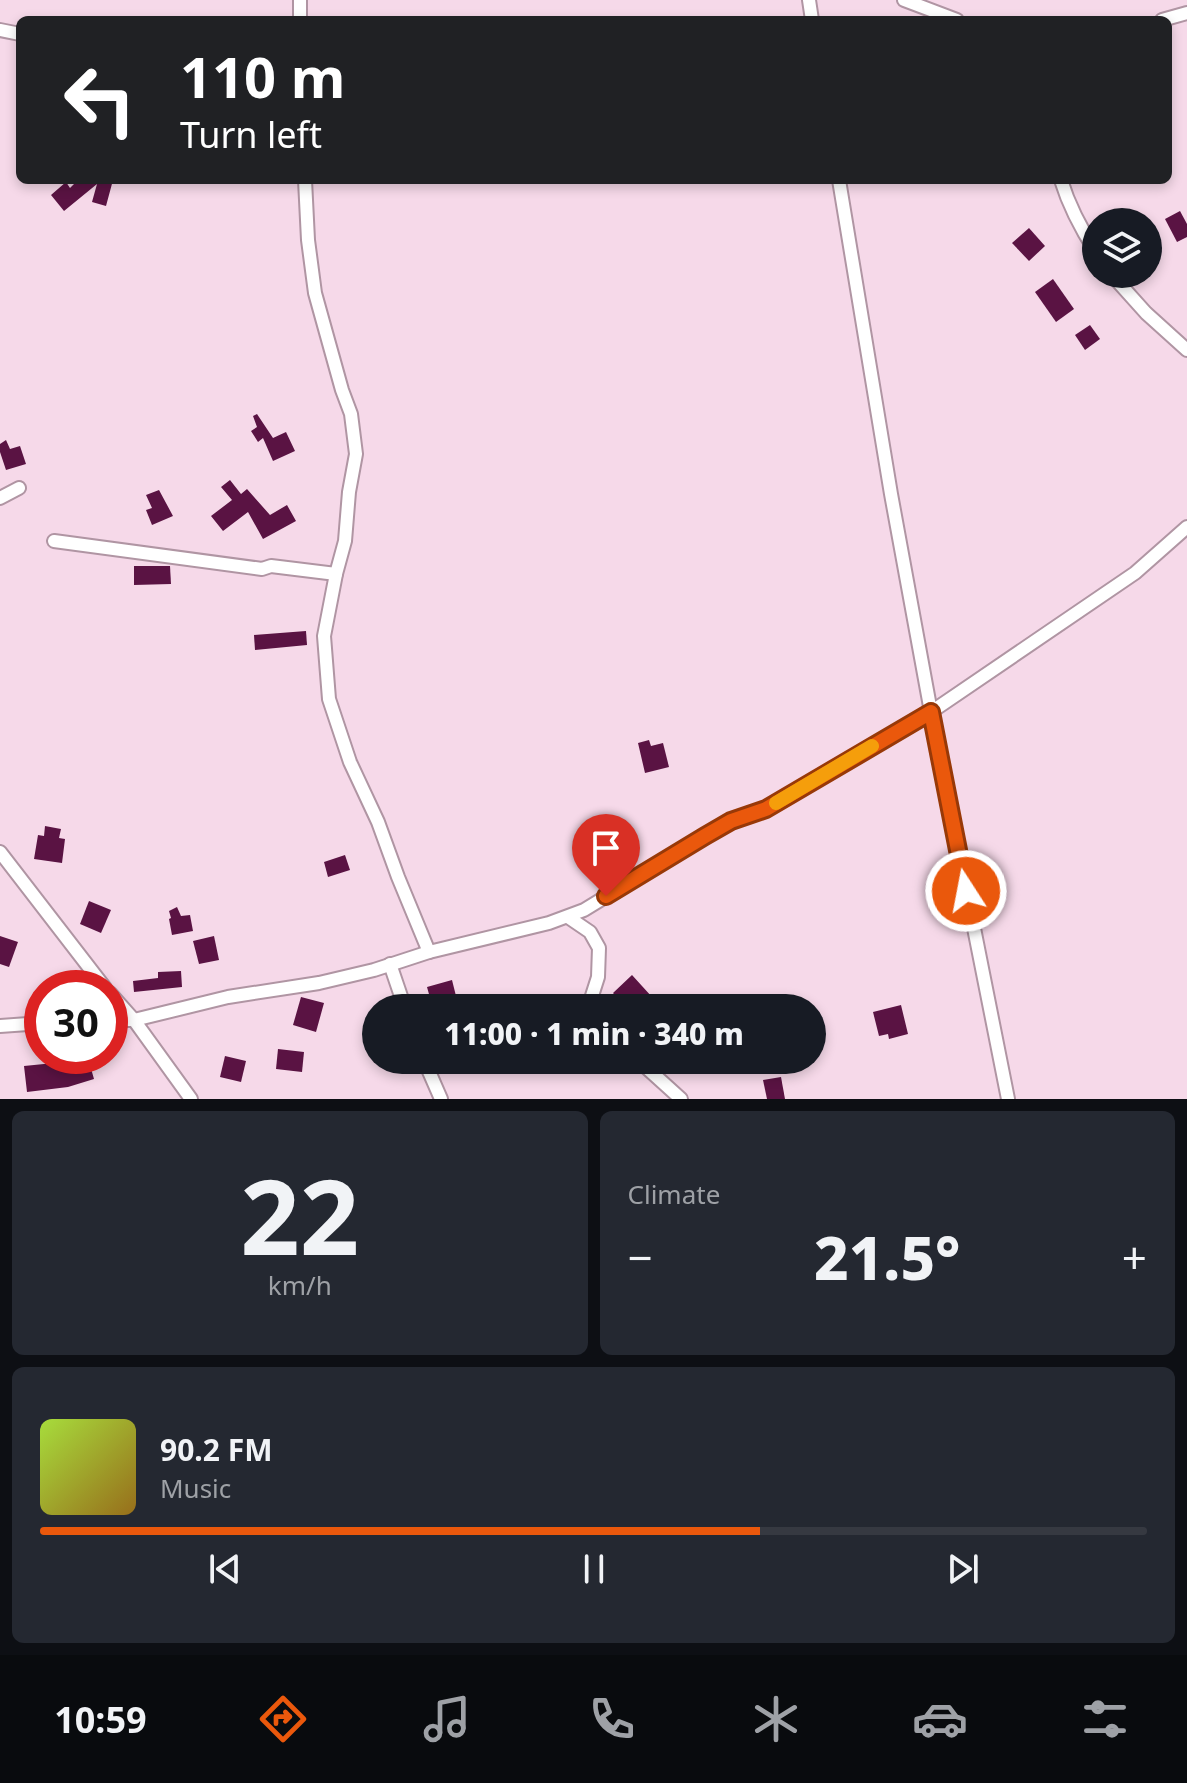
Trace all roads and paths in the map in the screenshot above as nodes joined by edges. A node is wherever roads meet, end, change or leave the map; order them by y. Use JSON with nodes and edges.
{"nodes":[{"id":1,"x":904,"y":0,"type":"edge"},
{"id":2,"x":946,"y":16,"type":"edge"},
{"id":3,"x":305,"y":184,"type":"edge"},
{"id":4,"x":840,"y":184,"type":"edge"},
{"id":5,"x":1062,"y":184,"type":"edge"},
{"id":6,"x":1082,"y":231,"type":"edge"},
{"id":7,"x":1124,"y":288,"type":"edge"},
{"id":8,"x":1187,"y":350,"type":"edge"},
{"id":9,"x":19,"y":488,"type":"dead end"},
{"id":10,"x":0,"y":498,"type":"edge"},
{"id":11,"x":1187,"y":527,"type":"edge"},
{"id":12,"x":54,"y":541,"type":"dead end"},
{"id":13,"x":336,"y":574,"type":"junction"},
{"id":14,"x":931,"y":712,"type":"junction"},
{"id":15,"x":0,"y":852,"type":"edge"},
{"id":16,"x":568,"y":917,"type":"junction"},
{"id":17,"x":429,"y":952,"type":"junction"},
{"id":18,"x":390,"y":964,"type":"junction"},
{"id":19,"x":91,"y":970,"type":"edge"},
{"id":20,"x":400,"y":994,"type":"edge"},
{"id":21,"x":593,"y":994,"type":"edge"},
{"id":22,"x":128,"y":1013,"type":"edge"},
{"id":23,"x":128,"y":1020,"type":"edge"},
{"id":24,"x":134,"y":1020,"type":"junction"},
{"id":25,"x":24,"y":1024,"type":"edge"},
{"id":26,"x":0,"y":1026,"type":"edge"},
{"id":27,"x":430,"y":1074,"type":"edge"},
{"id":28,"x":653,"y":1074,"type":"edge"},
{"id":29,"x":191,"y":1099,"type":"edge"},
{"id":30,"x":441,"y":1099,"type":"edge"},
{"id":31,"x":681,"y":1099,"type":"edge"},
{"id":32,"x":1008,"y":1099,"type":"edge"}],
"edges":[{"from":1,"to":2,"type":"street"},
{"from":3,"to":13,"type":"street"},
{"from":4,"to":14,"type":"street"},
{"from":5,"to":6,"type":"street"},
{"from":7,"to":8,"type":"street"},
{"from":9,"to":10,"type":"street"},
{"from":11,"to":14,"type":"street"},
{"from":12,"to":13,"type":"street"},
{"from":13,"to":17,"type":"street"},
{"from":14,"to":16,"type":"street"},
{"from":14,"to":32,"type":"street"},
{"from":15,"to":19,"type":"street"},
{"from":16,"to":17,"type":"street"},
{"from":16,"to":21,"type":"street"},
{"from":17,"to":18,"type":"street"},
{"from":18,"to":20,"type":"street"},
{"from":18,"to":24,"type":"street"},
{"from":22,"to":24,"type":"street"},
{"from":23,"to":24,"type":"street"},
{"from":24,"to":29,"type":"street"},
{"from":25,"to":26,"type":"street"},
{"from":27,"to":30,"type":"street"},
{"from":28,"to":31,"type":"street"}]}
